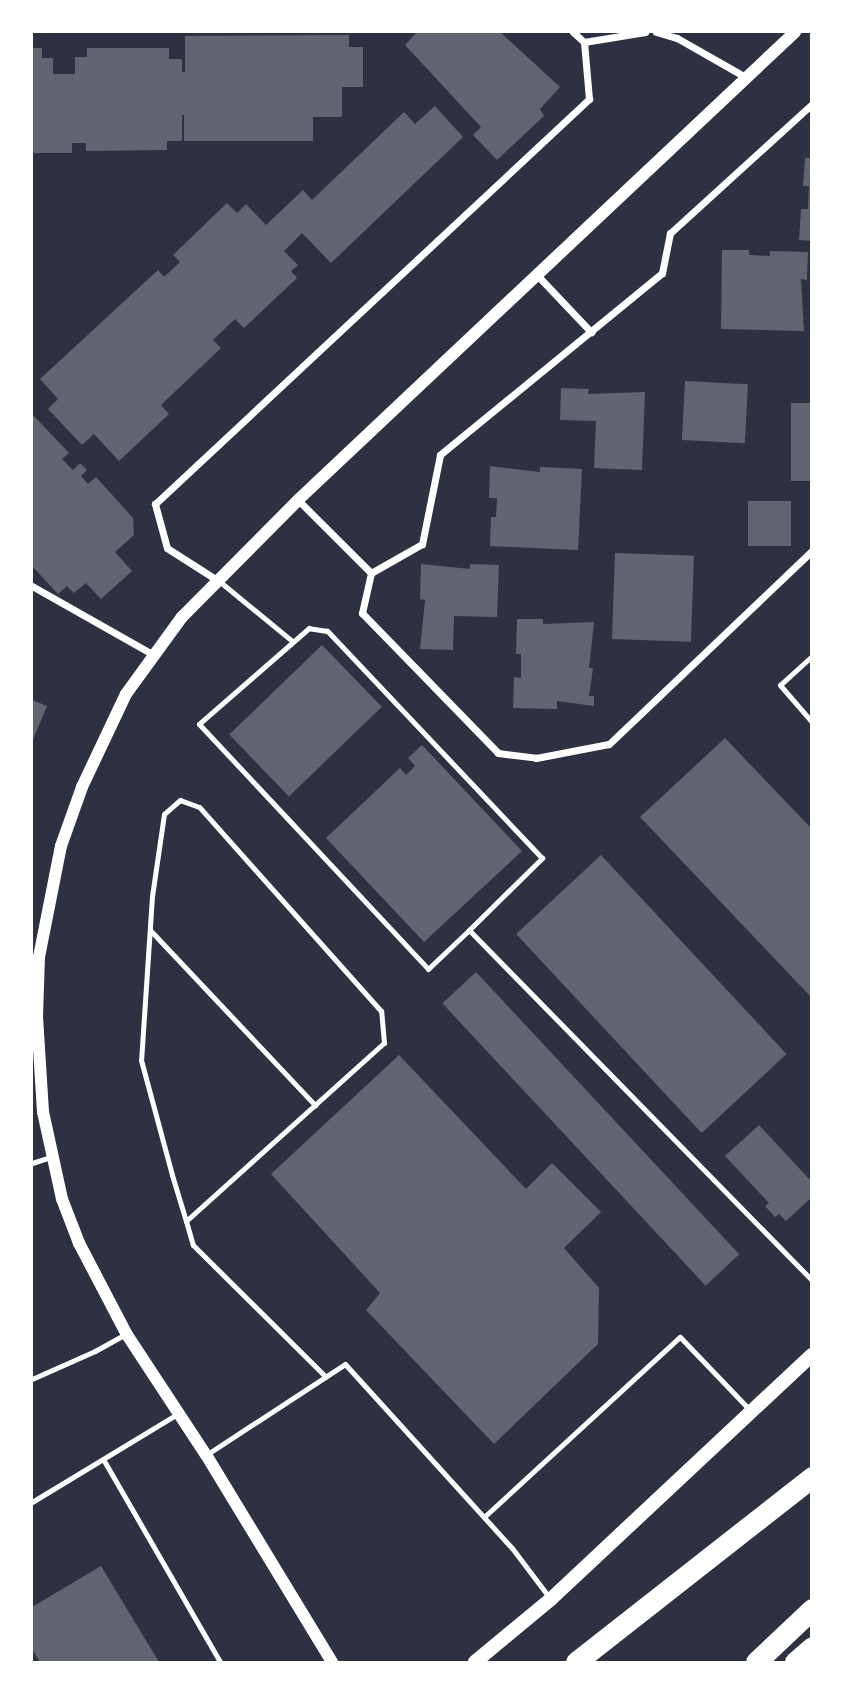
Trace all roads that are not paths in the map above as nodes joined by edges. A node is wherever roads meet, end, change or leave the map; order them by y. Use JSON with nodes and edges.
{"nodes":[{"id":1,"x":573,"y":32,"type":"edge"},
{"id":2,"x":645,"y":32,"type":"edge"},
{"id":3,"x":656,"y":32,"type":"edge"},
{"id":4,"x":795,"y":32,"type":"edge"},
{"id":5,"x":584,"y":42,"type":"junction"},
{"id":6,"x":747,"y":78,"type":"junction"},
{"id":7,"x":811,"y":104,"type":"edge"},
{"id":8,"x":537,"y":275,"type":"junction"},
{"id":9,"x":591,"y":332,"type":"junction"},
{"id":10,"x":298,"y":500,"type":"junction"},
{"id":11,"x":811,"y":551,"type":"edge"},
{"id":12,"x":371,"y":573,"type":"junction"},
{"id":13,"x":217,"y":580,"type":"junction"},
{"id":14,"x":32,"y":586,"type":"edge"},
{"id":15,"x":292,"y":641,"type":"junction"},
{"id":16,"x":152,"y":654,"type":"junction"},
{"id":17,"x":811,"y":656,"type":"edge"},
{"id":18,"x":811,"y":722,"type":"edge"},
{"id":19,"x":150,"y":930,"type":"junction"},
{"id":20,"x":469,"y":930,"type":"junction"},
{"id":21,"x":34,"y":1015,"type":"edge"},
{"id":22,"x":315,"y":1104,"type":"junction"},
{"id":23,"x":51,"y":1157,"type":"junction"},
{"id":24,"x":32,"y":1163,"type":"edge"},
{"id":25,"x":186,"y":1221,"type":"junction"},
{"id":26,"x":811,"y":1280,"type":"edge"},
{"id":27,"x":127,"y":1334,"type":"junction"},
{"id":28,"x":811,"y":1355,"type":"edge"},
{"id":29,"x":326,"y":1377,"type":"junction"},
{"id":30,"x":32,"y":1379,"type":"edge"},
{"id":31,"x":179,"y":1413,"type":"junction"},
{"id":32,"x":752,"y":1413,"type":"junction"},
{"id":33,"x":206,"y":1455,"type":"junction"},
{"id":34,"x":103,"y":1459,"type":"junction"},
{"id":35,"x":811,"y":1477,"type":"edge"},
{"id":36,"x":32,"y":1502,"type":"edge"},
{"id":37,"x":484,"y":1517,"type":"junction"},
{"id":38,"x":551,"y":1599,"type":"junction"},
{"id":39,"x":811,"y":1609,"type":"edge"},
{"id":40,"x":811,"y":1647,"type":"edge"},
{"id":41,"x":220,"y":1662,"type":"edge"},
{"id":42,"x":332,"y":1662,"type":"edge"},
{"id":43,"x":475,"y":1662,"type":"edge"},
{"id":44,"x":576,"y":1662,"type":"edge"},
{"id":45,"x":756,"y":1662,"type":"edge"},
{"id":46,"x":795,"y":1662,"type":"edge"}],
"edges":[{"from":1,"to":5,"type":"street"},
{"from":2,"to":5,"type":"street"},
{"from":3,"to":6,"type":"street"},
{"from":4,"to":6,"type":"street"},
{"from":5,"to":13,"type":"street"},
{"from":6,"to":8,"type":"street"},
{"from":7,"to":9,"type":"street"},
{"from":8,"to":9,"type":"street"},
{"from":8,"to":10,"type":"street"},
{"from":9,"to":12,"type":"street"},
{"from":10,"to":12,"type":"street"},
{"from":10,"to":13,"type":"street"},
{"from":11,"to":12,"type":"street"},
{"from":13,"to":15,"type":"lane"},
{"from":13,"to":16,"type":"street"},
{"from":14,"to":16,"type":"street"},
{"from":15,"to":20,"type":"lane"},
{"from":15,"to":20,"type":"lane"},
{"from":16,"to":21,"type":"street"},
{"from":17,"to":18,"type":"lane"},
{"from":19,"to":22,"type":"lane"},
{"from":19,"to":22,"type":"lane"},
{"from":19,"to":25,"type":"lane"},
{"from":20,"to":26,"type":"lane"},
{"from":21,"to":23,"type":"street"},
{"from":22,"to":25,"type":"lane"},
{"from":23,"to":24,"type":"lane"},
{"from":23,"to":27,"type":"street"},
{"from":25,"to":29,"type":"lane"},
{"from":27,"to":30,"type":"lane"},
{"from":27,"to":31,"type":"street"},
{"from":28,"to":32,"type":"main road"},
{"from":29,"to":33,"type":"lane"},
{"from":29,"to":37,"type":"lane"},
{"from":31,"to":33,"type":"street"},
{"from":31,"to":34,"type":"lane"},
{"from":32,"to":37,"type":"lane"},
{"from":32,"to":38,"type":"main road"},
{"from":33,"to":42,"type":"street"},
{"from":34,"to":36,"type":"lane"},
{"from":34,"to":41,"type":"lane"},
{"from":35,"to":44,"type":"highway"},
{"from":37,"to":38,"type":"lane"},
{"from":38,"to":43,"type":"main road"},
{"from":39,"to":45,"type":"highway"},
{"from":40,"to":46,"type":"highway"}]}
